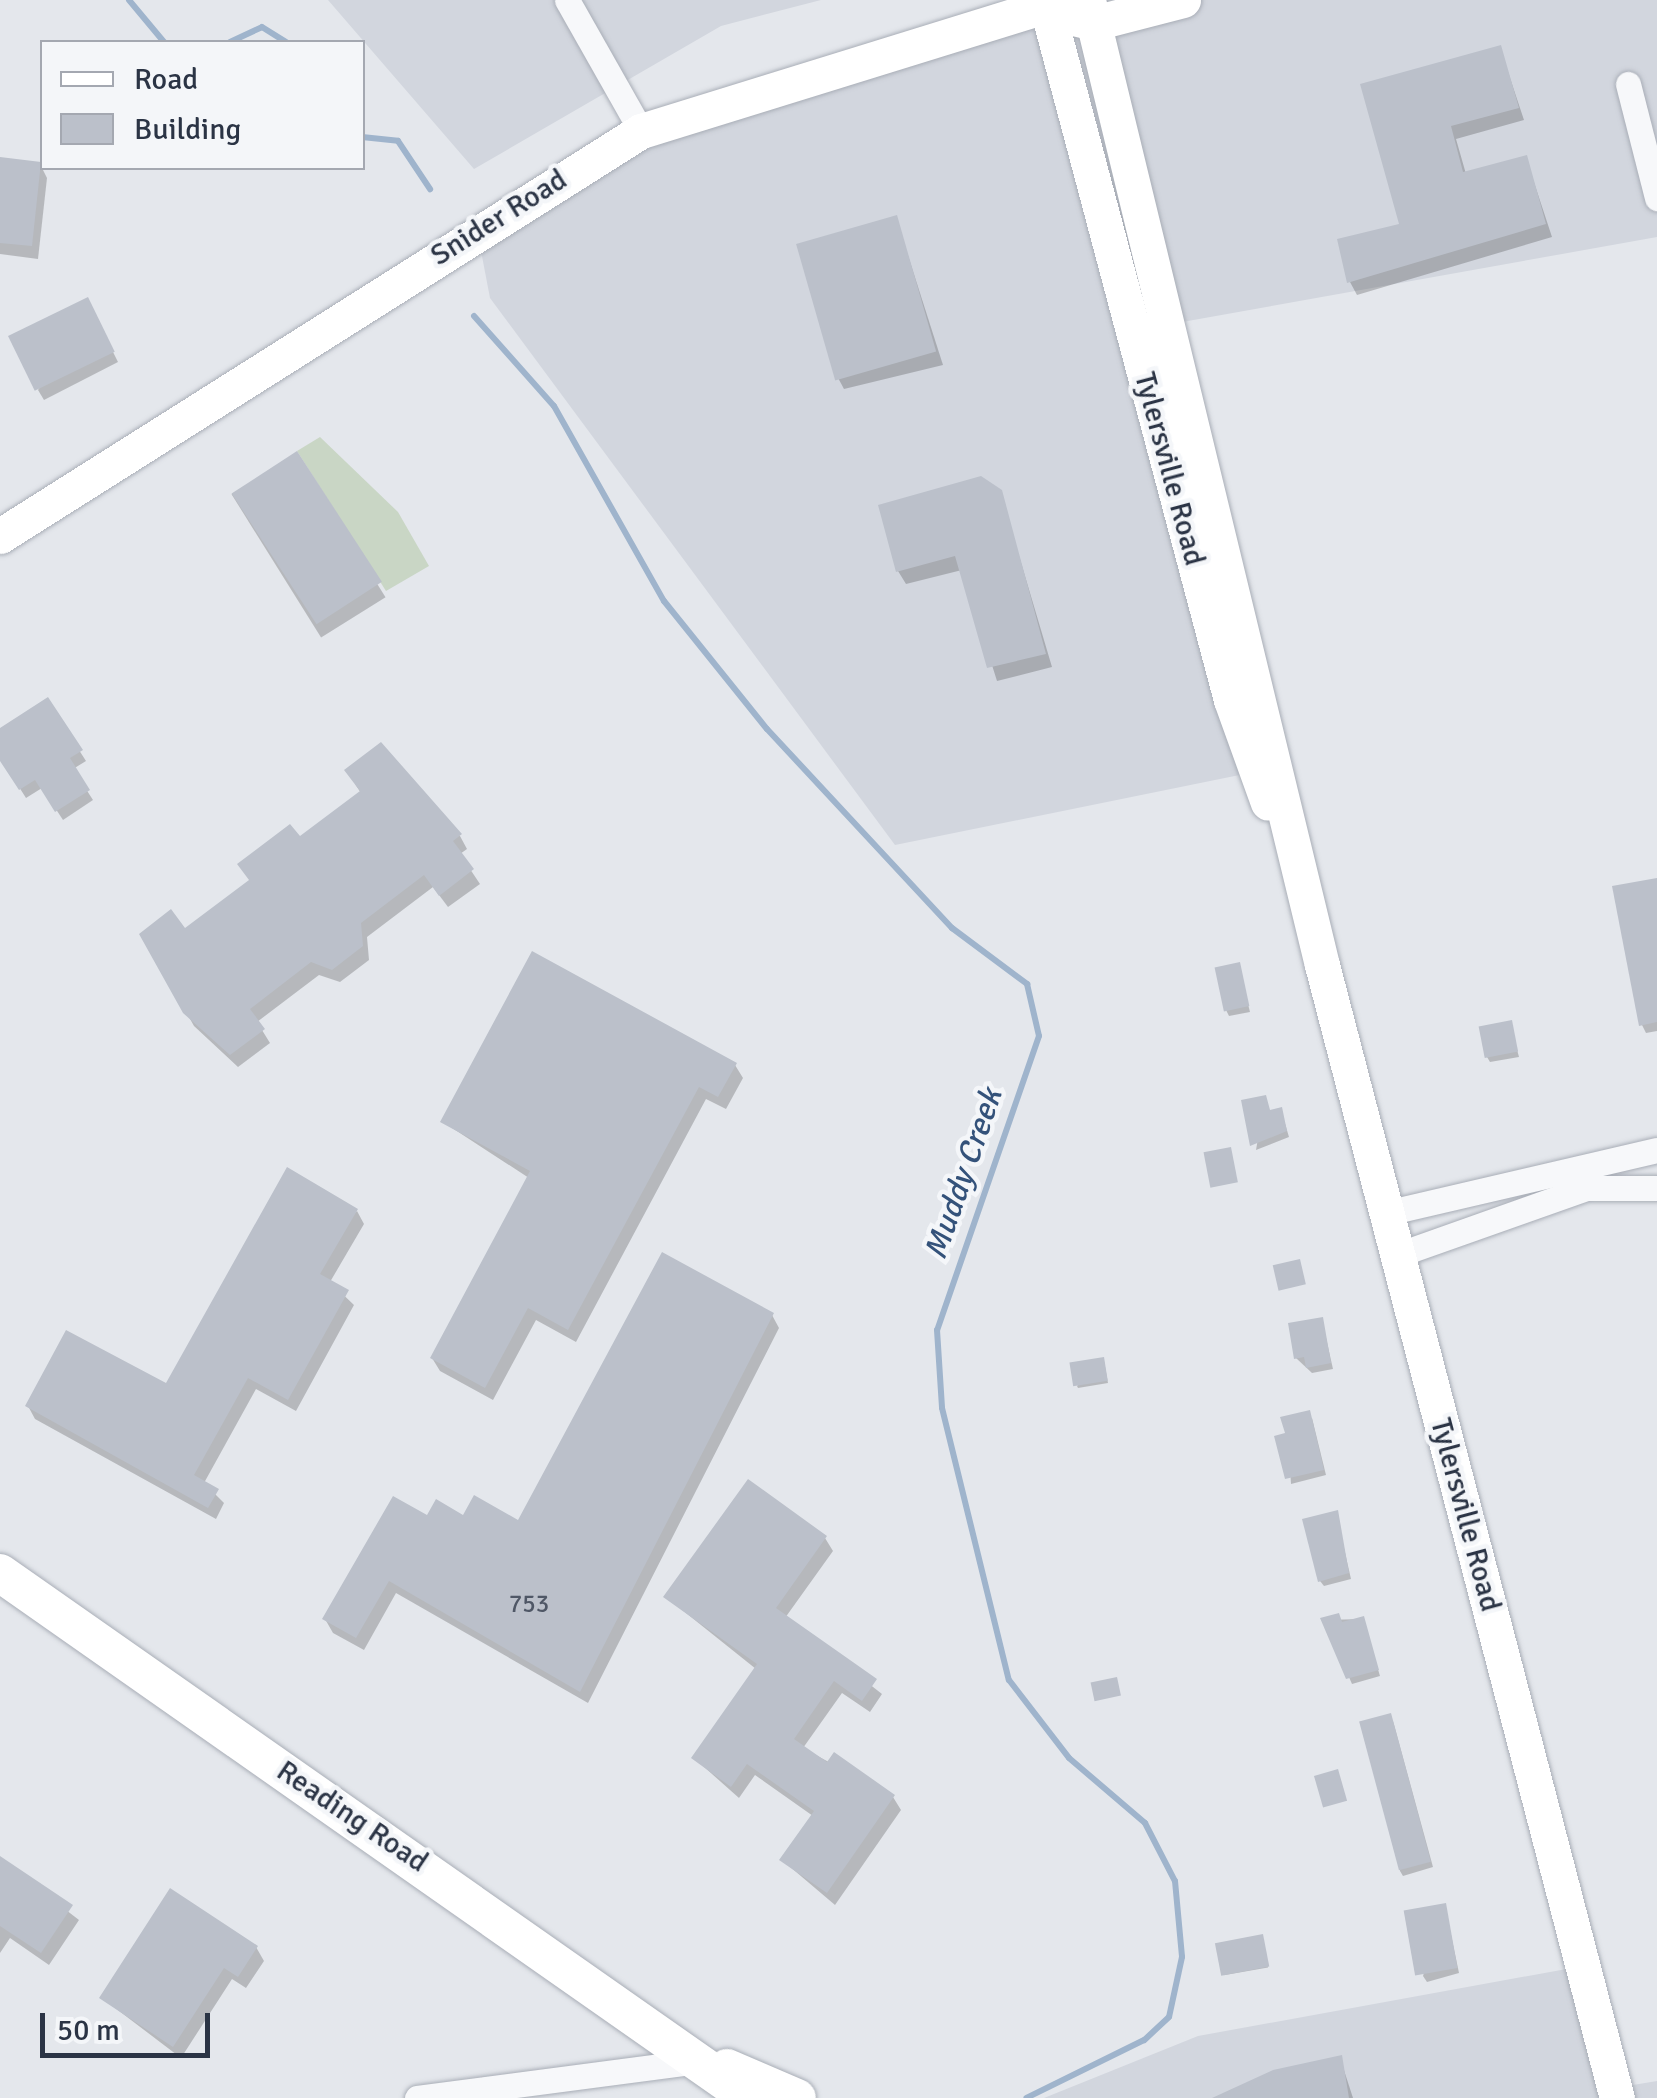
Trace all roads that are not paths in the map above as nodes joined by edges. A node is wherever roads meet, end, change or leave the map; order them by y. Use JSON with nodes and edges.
{"nodes":[{"id":1,"x":567,"y":0,"type":"edge"},
{"id":2,"x":1183,"y":0,"type":"edge"},
{"id":3,"x":1052,"y":4,"type":"edge"},
{"id":4,"x":1091,"y":12,"type":"edge"},
{"id":5,"x":1628,"y":84,"type":"dead end"},
{"id":6,"x":640,"y":131,"type":"junction"},
{"id":7,"x":1657,"y":198,"type":"edge"},
{"id":8,"x":0,"y":536,"type":"edge"},
{"id":9,"x":1314,"y":931,"type":"junction"},
{"id":10,"x":1657,"y":1150,"type":"edge"},
{"id":11,"x":1657,"y":1188,"type":"edge"},
{"id":12,"x":1386,"y":1212,"type":"junction"},
{"id":13,"x":1397,"y":1255,"type":"junction"},
{"id":14,"x":0,"y":1573,"type":"edge"},
{"id":15,"x":706,"y":2060,"type":"junction"},
{"id":16,"x":417,"y":2098,"type":"edge"},
{"id":17,"x":749,"y":2098,"type":"edge"},
{"id":18,"x":797,"y":2098,"type":"edge"},
{"id":19,"x":1618,"y":2098,"type":"edge"}],
"edges":[{"from":1,"to":6,"type":"street"},
{"from":2,"to":4,"type":"main road","name":"Snider Road"},
{"from":3,"to":4,"type":"main road","name":"Snider Road"},
{"from":3,"to":6,"type":"main road","name":"Snider Road"},
{"from":3,"to":9,"type":"main road","name":"Tylersville Road"},
{"from":4,"to":9,"type":"main road","name":"Tylersville Road"},
{"from":5,"to":7,"type":"street"},
{"from":6,"to":8,"type":"main road","name":"Snider Road"},
{"from":9,"to":12,"type":"main road","name":"Tylersville Road"},
{"from":10,"to":12,"type":"street"},
{"from":11,"to":13,"type":"street"},
{"from":12,"to":13,"type":"main road","name":"Tylersville Road"},
{"from":13,"to":19,"type":"main road","name":"Tylersville Road"},
{"from":14,"to":15,"type":"main road","name":"Reading Road"},
{"from":15,"to":16,"type":"street"},
{"from":15,"to":17,"type":"main road","name":"Reading Road"},
{"from":15,"to":18,"type":"main road","name":"Reading Road"}]}
